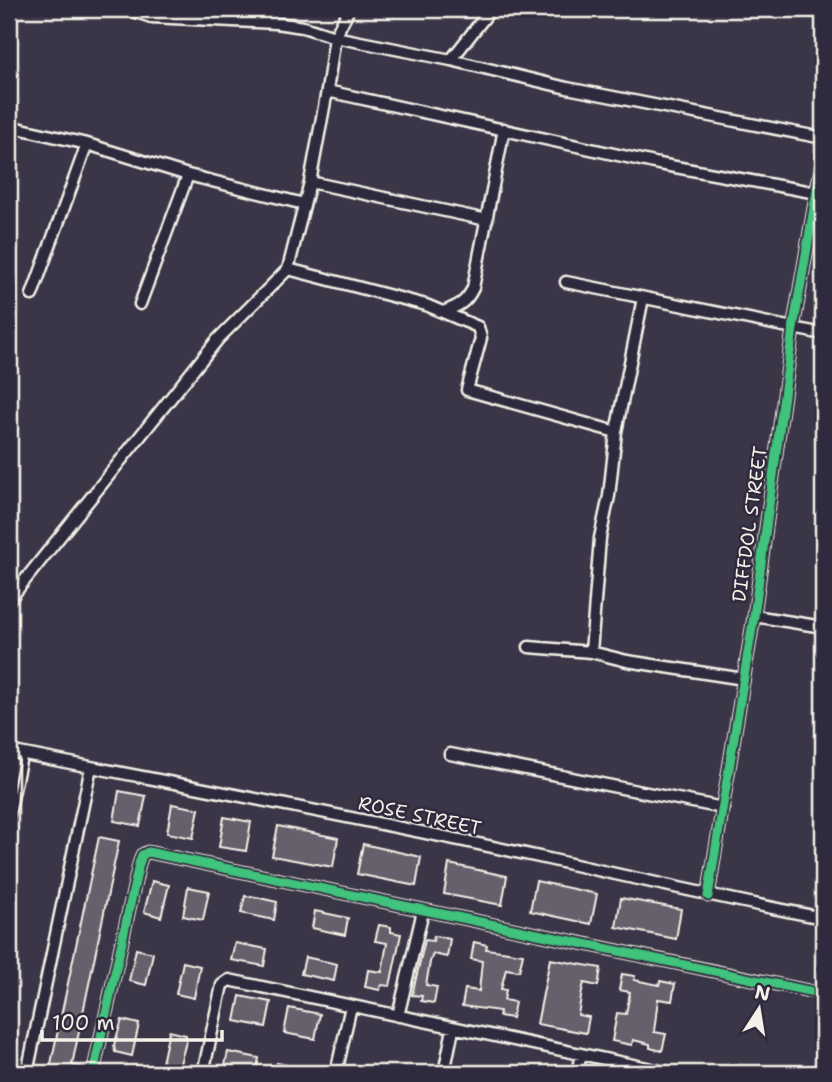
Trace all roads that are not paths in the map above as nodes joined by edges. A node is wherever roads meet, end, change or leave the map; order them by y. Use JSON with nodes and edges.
{"nodes":[{"id":1,"x":127,"y":9,"type":"edge"},
{"id":2,"x":349,"y":9,"type":"edge"},
{"id":3,"x":491,"y":9,"type":"edge"},
{"id":4,"x":152,"y":13,"type":"edge"},
{"id":5,"x":335,"y":37,"type":"junction"},
{"id":6,"x":451,"y":60,"type":"junction"},
{"id":7,"x":327,"y":92,"type":"junction"},
{"id":8,"x":9,"y":126,"type":"edge"},
{"id":9,"x":504,"y":129,"type":"junction"},
{"id":10,"x":823,"y":138,"type":"edge"},
{"id":11,"x":87,"y":144,"type":"junction"},
{"id":12,"x":823,"y":156,"type":"edge"},
{"id":13,"x":188,"y":175,"type":"junction"},
{"id":14,"x":310,"y":182,"type":"junction"},
{"id":15,"x":817,"y":192,"type":"junction"},
{"id":16,"x":304,"y":204,"type":"junction"},
{"id":17,"x":487,"y":220,"type":"junction"},
{"id":18,"x":288,"y":270,"type":"junction"},
{"id":19,"x":566,"y":282,"type":"dead end"},
{"id":20,"x":32,"y":295,"type":"dead end"},
{"id":21,"x":643,"y":298,"type":"junction"},
{"id":22,"x":140,"y":304,"type":"dead end"},
{"id":23,"x":443,"y":312,"type":"junction"},
{"id":24,"x":793,"y":329,"type":"junction"},
{"id":25,"x":823,"y":334,"type":"edge"},
{"id":26,"x":617,"y":432,"type":"junction"},
{"id":27,"x":9,"y":600,"type":"edge"},
{"id":28,"x":754,"y":616,"type":"junction"},
{"id":29,"x":823,"y":628,"type":"edge"},
{"id":30,"x":529,"y":647,"type":"dead end"},
{"id":31,"x":590,"y":652,"type":"junction"},
{"id":32,"x":744,"y":679,"type":"junction"},
{"id":33,"x":9,"y":751,"type":"edge"},
{"id":34,"x":24,"y":754,"type":"junction"},
{"id":35,"x":450,"y":754,"type":"dead end"},
{"id":36,"x":91,"y":767,"type":"junction"},
{"id":37,"x":723,"y":808,"type":"junction"},
{"id":38,"x":9,"y":826,"type":"edge"},
{"id":39,"x":708,"y":896,"type":"junction"},
{"id":40,"x":423,"y":911,"type":"junction"},
{"id":41,"x":823,"y":918,"type":"edge"},
{"id":42,"x":823,"y":994,"type":"edge"},
{"id":43,"x":351,"y":1006,"type":"junction"},
{"id":44,"x":398,"y":1016,"type":"junction"},
{"id":45,"x":453,"y":1029,"type":"junction"},
{"id":46,"x":581,"y":1054,"type":"junction"},
{"id":47,"x":27,"y":1073,"type":"edge"},
{"id":48,"x":93,"y":1073,"type":"edge"},
{"id":49,"x":203,"y":1073,"type":"edge"},
{"id":50,"x":336,"y":1073,"type":"edge"},
{"id":51,"x":444,"y":1073,"type":"edge"},
{"id":52,"x":577,"y":1073,"type":"edge"},
{"id":53,"x":671,"y":1073,"type":"edge"}],
"edges":[{"from":1,"to":4,"type":"street"},
{"from":2,"to":5,"type":"street"},
{"from":3,"to":6,"type":"street"},
{"from":4,"to":5,"type":"street"},
{"from":5,"to":6,"type":"street"},
{"from":5,"to":7,"type":"street"},
{"from":6,"to":10,"type":"street"},
{"from":7,"to":9,"type":"street"},
{"from":7,"to":14,"type":"street"},
{"from":8,"to":11,"type":"street"},
{"from":9,"to":15,"type":"street"},
{"from":9,"to":17,"type":"street"},
{"from":11,"to":13,"type":"street"},
{"from":11,"to":20,"type":"street"},
{"from":12,"to":15,"type":"street","name":"DIFFDOL STREET"},
{"from":13,"to":16,"type":"street"},
{"from":13,"to":22,"type":"street"},
{"from":14,"to":16,"type":"street"},
{"from":14,"to":17,"type":"street"},
{"from":15,"to":24,"type":"street","name":"DIFFDOL STREET"},
{"from":16,"to":18,"type":"street"},
{"from":17,"to":23,"type":"street"},
{"from":18,"to":23,"type":"street"},
{"from":18,"to":27,"type":"street"},
{"from":19,"to":21,"type":"street"},
{"from":21,"to":24,"type":"street"},
{"from":21,"to":26,"type":"street"},
{"from":23,"to":26,"type":"street"},
{"from":24,"to":25,"type":"street"},
{"from":24,"to":28,"type":"street","name":"DIFFDOL STREET"},
{"from":26,"to":31,"type":"street"},
{"from":28,"to":29,"type":"street"},
{"from":28,"to":32,"type":"street","name":"DIFFDOL STREET"},
{"from":30,"to":31,"type":"street"},
{"from":31,"to":32,"type":"street"},
{"from":32,"to":37,"type":"street","name":"DIFFDOL STREET"},
{"from":33,"to":34,"type":"street","name":"ROSE STREET"},
{"from":34,"to":36,"type":"street","name":"ROSE STREET"},
{"from":34,"to":38,"type":"lane"},
{"from":35,"to":37,"type":"street"},
{"from":36,"to":39,"type":"street","name":"ROSE STREET"},
{"from":36,"to":47,"type":"street"},
{"from":37,"to":39,"type":"street","name":"DIFFDOL STREET"},
{"from":39,"to":41,"type":"street","name":"ROSE STREET"},
{"from":40,"to":42,"type":"street"},
{"from":40,"to":44,"type":"street"},
{"from":40,"to":48,"type":"street"},
{"from":43,"to":44,"type":"street"},
{"from":43,"to":49,"type":"street"},
{"from":43,"to":50,"type":"street"},
{"from":44,"to":45,"type":"street"},
{"from":45,"to":46,"type":"street"},
{"from":45,"to":51,"type":"street"},
{"from":46,"to":52,"type":"street"},
{"from":46,"to":53,"type":"street"}]}
